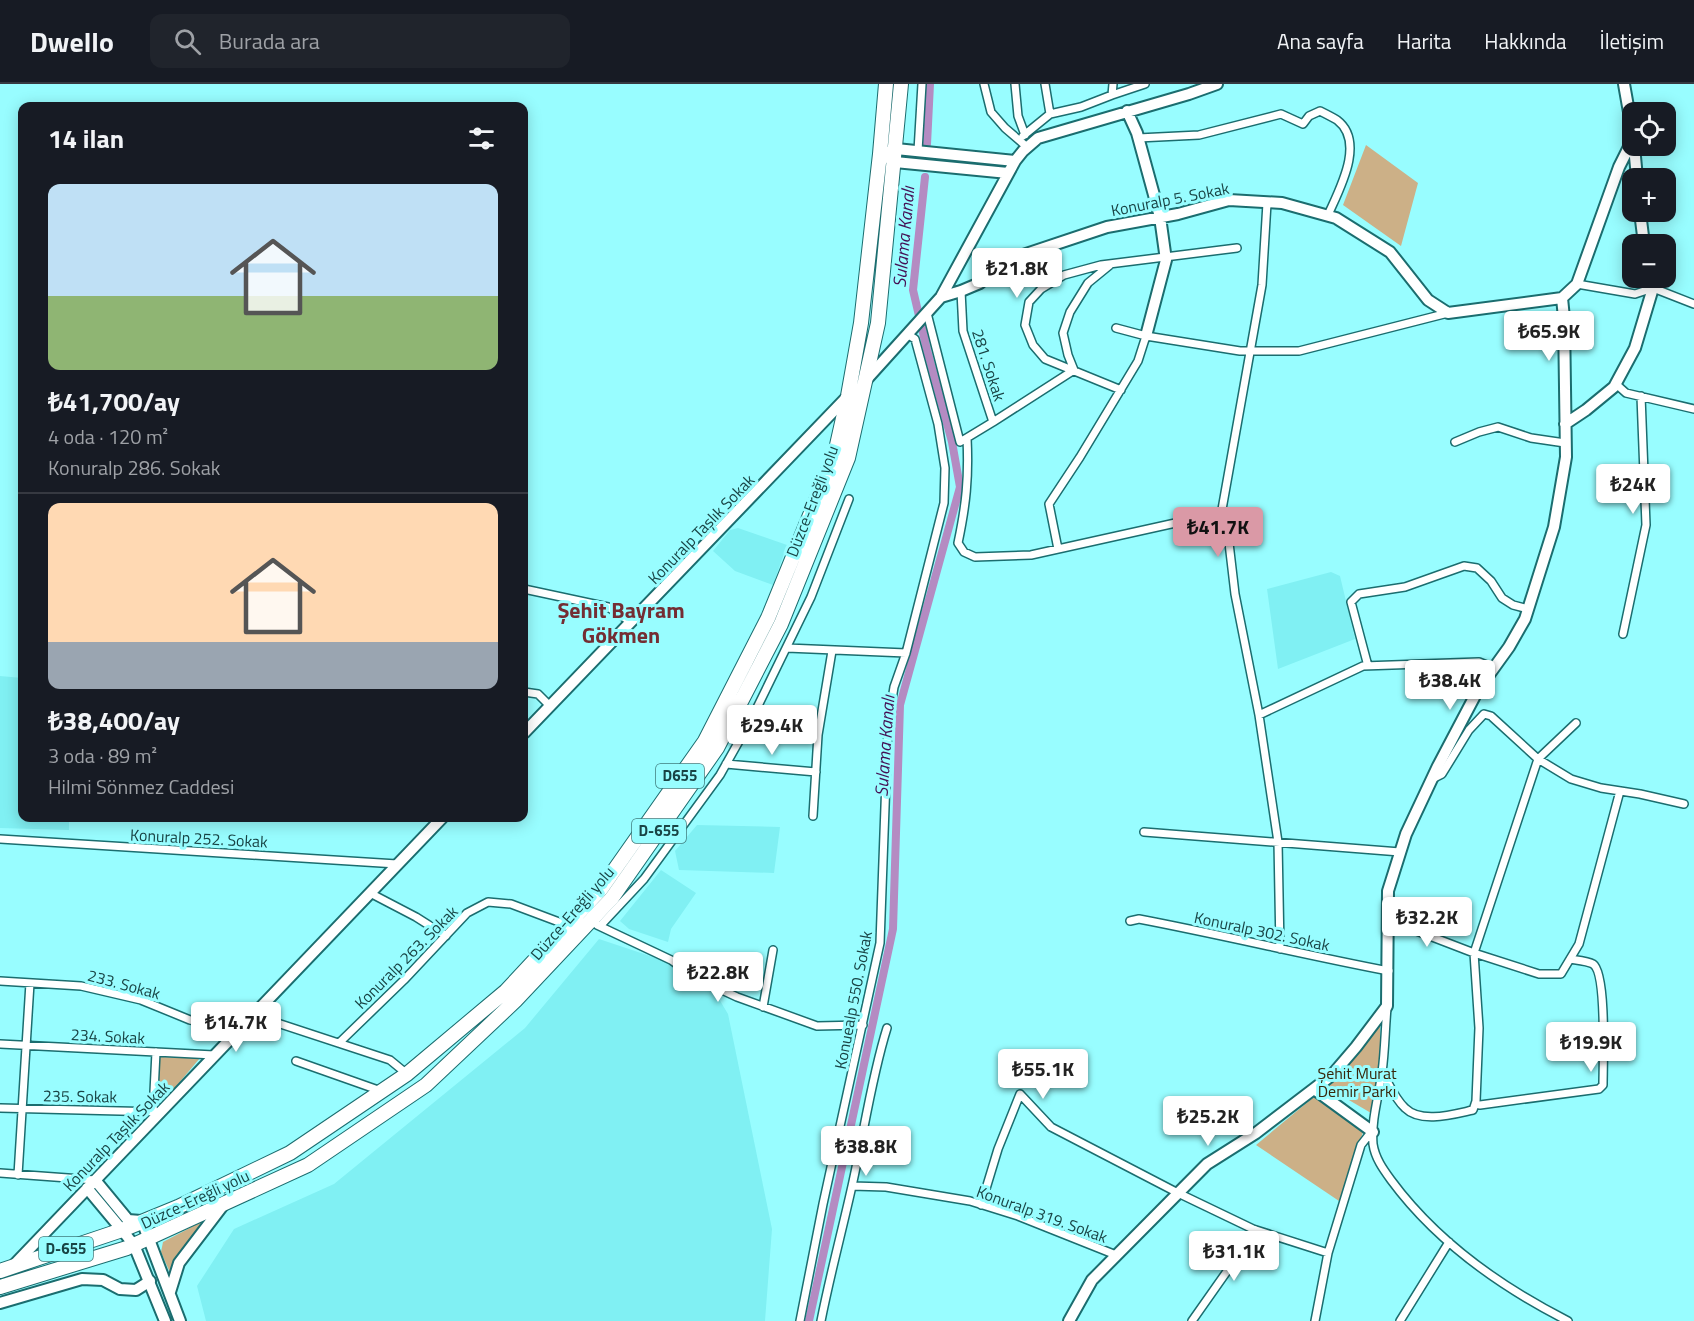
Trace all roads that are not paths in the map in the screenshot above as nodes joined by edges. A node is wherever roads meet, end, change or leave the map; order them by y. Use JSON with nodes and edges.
{"nodes":[{"id":1,"x":886,"y":84,"type":"edge"},
{"id":2,"x":902,"y":84,"type":"edge"},
{"id":3,"x":922,"y":84,"type":"edge"},
{"id":4,"x":984,"y":84,"type":"edge"},
{"id":5,"x":1015,"y":84,"type":"edge"},
{"id":6,"x":1045,"y":84,"type":"edge"},
{"id":7,"x":1113,"y":84,"type":"edge"},
{"id":8,"x":1145,"y":84,"type":"edge"},
{"id":9,"x":1217,"y":84,"type":"edge"},
{"id":10,"x":1624,"y":84,"type":"edge"},
{"id":11,"x":1112,"y":95,"type":"junction"},
{"id":12,"x":1627,"y":102,"type":"edge"},
{"id":13,"x":1127,"y":111,"type":"junction"},
{"id":14,"x":1050,"y":114,"type":"junction"},
{"id":15,"x":1138,"y":138,"type":"junction"},
{"id":16,"x":1024,"y":140,"type":"junction"},
{"id":17,"x":918,"y":151,"type":"junction"},
{"id":18,"x":880,"y":154,"type":"junction"},
{"id":19,"x":895,"y":156,"type":"junction"},
{"id":20,"x":1624,"y":156,"type":"edge"},
{"id":21,"x":1015,"y":161,"type":"junction"},
{"id":22,"x":1008,"y":173,"type":"junction"},
{"id":23,"x":1267,"y":202,"type":"junction"},
{"id":24,"x":1328,"y":215,"type":"junction"},
{"id":25,"x":1160,"y":217,"type":"junction"},
{"id":26,"x":1237,"y":248,"type":"dead end"},
{"id":27,"x":1166,"y":256,"type":"junction"},
{"id":28,"x":1112,"y":264,"type":"junction"},
{"id":29,"x":1577,"y":284,"type":"junction"},
{"id":30,"x":1644,"y":288,"type":"edge"},
{"id":31,"x":1651,"y":288,"type":"edge"},
{"id":32,"x":1662,"y":288,"type":"edge"},
{"id":33,"x":961,"y":291,"type":"junction"},
{"id":34,"x":941,"y":297,"type":"junction"},
{"id":35,"x":1562,"y":298,"type":"junction"},
{"id":36,"x":1694,"y":304,"type":"edge"},
{"id":37,"x":927,"y":313,"type":"junction"},
{"id":38,"x":1448,"y":313,"type":"junction"},
{"id":39,"x":1116,"y":328,"type":"dead end"},
{"id":40,"x":908,"y":333,"type":"junction"},
{"id":41,"x":1146,"y":336,"type":"junction"},
{"id":42,"x":1250,"y":351,"type":"junction"},
{"id":43,"x":1074,"y":370,"type":"junction"},
{"id":44,"x":866,"y":380,"type":"junction"},
{"id":45,"x":1616,"y":384,"type":"junction"},
{"id":46,"x":1121,"y":390,"type":"junction"},
{"id":47,"x":848,"y":396,"type":"junction"},
{"id":48,"x":1641,"y":396,"type":"junction"},
{"id":49,"x":1694,"y":409,"type":"edge"},
{"id":50,"x":993,"y":422,"type":"junction"},
{"id":51,"x":1565,"y":423,"type":"junction"},
{"id":52,"x":967,"y":438,"type":"junction"},
{"id":53,"x":1455,"y":442,"type":"dead end"},
{"id":54,"x":1565,"y":443,"type":"junction"},
{"id":55,"x":849,"y":499,"type":"dead end"},
{"id":56,"x":1221,"y":515,"type":"junction"},
{"id":57,"x":1058,"y":549,"type":"junction"},
{"id":58,"x":528,"y":590,"type":"edge"},
{"id":59,"x":1528,"y":609,"type":"junction"},
{"id":60,"x":631,"y":622,"type":"junction"},
{"id":61,"x":1623,"y":634,"type":"dead end"},
{"id":62,"x":787,"y":648,"type":"junction"},
{"id":63,"x":832,"y":651,"type":"junction"},
{"id":64,"x":906,"y":653,"type":"junction"},
{"id":65,"x":1368,"y":666,"type":"junction"},
{"id":66,"x":1494,"y":668,"type":"junction"},
{"id":67,"x":528,"y":693,"type":"edge"},
{"id":68,"x":550,"y":706,"type":"junction"},
{"id":69,"x":1259,"y":715,"type":"junction"},
{"id":70,"x":1576,"y":723,"type":"dead end"},
{"id":71,"x":528,"y":730,"type":"edge"},
{"id":72,"x":1538,"y":759,"type":"junction"},
{"id":73,"x":726,"y":764,"type":"junction"},
{"id":74,"x":816,"y":772,"type":"junction"},
{"id":75,"x":1432,"y":778,"type":"junction"},
{"id":76,"x":1620,"y":791,"type":"junction"},
{"id":77,"x":1684,"y":804,"type":"dead end"},
{"id":78,"x":813,"y":816,"type":"dead end"},
{"id":79,"x":438,"y":822,"type":"edge"},
{"id":80,"x":1144,"y":832,"type":"dead end"},
{"id":81,"x":0,"y":839,"type":"edge"},
{"id":82,"x":1278,"y":842,"type":"junction"},
{"id":83,"x":1400,"y":852,"type":"junction"},
{"id":84,"x":397,"y":864,"type":"junction"},
{"id":85,"x":370,"y":893,"type":"junction"},
{"id":86,"x":1388,"y":920,"type":"junction"},
{"id":87,"x":1130,"y":921,"type":"dead end"},
{"id":88,"x":595,"y":924,"type":"junction"},
{"id":89,"x":567,"y":925,"type":"junction"},
{"id":90,"x":446,"y":936,"type":"junction"},
{"id":91,"x":1280,"y":949,"type":"junction"},
{"id":92,"x":773,"y":950,"type":"dead end"},
{"id":93,"x":1474,"y":953,"type":"junction"},
{"id":94,"x":1570,"y":959,"type":"junction"},
{"id":95,"x":1389,"y":971,"type":"junction"},
{"id":96,"x":0,"y":981,"type":"edge"},
{"id":97,"x":30,"y":983,"type":"junction"},
{"id":98,"x":1387,"y":1006,"type":"junction"},
{"id":99,"x":763,"y":1007,"type":"junction"},
{"id":100,"x":253,"y":1015,"type":"junction"},
{"id":101,"x":863,"y":1025,"type":"junction"},
{"id":102,"x":887,"y":1028,"type":"dead end"},
{"id":103,"x":237,"y":1031,"type":"junction"},
{"id":104,"x":339,"y":1043,"type":"junction"},
{"id":105,"x":0,"y":1044,"type":"edge"},
{"id":106,"x":26,"y":1045,"type":"junction"},
{"id":107,"x":156,"y":1052,"type":"junction"},
{"id":108,"x":214,"y":1055,"type":"junction"},
{"id":109,"x":296,"y":1061,"type":"dead end"},
{"id":110,"x":1382,"y":1072,"type":"junction"},
{"id":111,"x":407,"y":1074,"type":"junction"},
{"id":112,"x":1314,"y":1089,"type":"junction"},
{"id":113,"x":381,"y":1091,"type":"junction"},
{"id":114,"x":1475,"y":1104,"type":"junction"},
{"id":115,"x":0,"y":1108,"type":"edge"},
{"id":116,"x":22,"y":1109,"type":"junction"},
{"id":117,"x":156,"y":1112,"type":"junction"},
{"id":118,"x":1372,"y":1132,"type":"junction"},
{"id":119,"x":0,"y":1173,"type":"edge"},
{"id":120,"x":18,"y":1174,"type":"junction"},
{"id":121,"x":95,"y":1180,"type":"junction"},
{"id":122,"x":852,"y":1186,"type":"junction"},
{"id":123,"x":87,"y":1188,"type":"junction"},
{"id":124,"x":1178,"y":1193,"type":"junction"},
{"id":125,"x":226,"y":1202,"type":"junction"},
{"id":126,"x":981,"y":1205,"type":"junction"},
{"id":127,"x":142,"y":1221,"type":"junction"},
{"id":128,"x":122,"y":1230,"type":"junction"},
{"id":129,"x":1256,"y":1230,"type":"junction"},
{"id":130,"x":150,"y":1238,"type":"junction"},
{"id":131,"x":1449,"y":1242,"type":"junction"},
{"id":132,"x":134,"y":1245,"type":"junction"},
{"id":133,"x":1328,"y":1253,"type":"junction"},
{"id":134,"x":1116,"y":1255,"type":"junction"},
{"id":135,"x":5,"y":1270,"type":"edge"},
{"id":136,"x":150,"y":1281,"type":"junction"},
{"id":137,"x":0,"y":1287,"type":"edge"},
{"id":138,"x":170,"y":1292,"type":"junction"},
{"id":139,"x":0,"y":1303,"type":"edge"},
{"id":140,"x":165,"y":1321,"type":"edge"},
{"id":141,"x":180,"y":1321,"type":"edge"},
{"id":142,"x":800,"y":1321,"type":"edge"},
{"id":143,"x":821,"y":1321,"type":"edge"},
{"id":144,"x":1069,"y":1321,"type":"edge"},
{"id":145,"x":1192,"y":1321,"type":"edge"},
{"id":146,"x":1315,"y":1321,"type":"edge"},
{"id":147,"x":1400,"y":1321,"type":"edge"},
{"id":148,"x":1568,"y":1321,"type":"edge"}],
"edges":[{"from":1,"to":18,"type":"highway","name":"Düzce-Ereğli yolu","number":"D655"},
{"from":2,"to":19,"type":"highway","name":"Düzce-Ereğli yolu","number":"D-655"},
{"from":3,"to":17,"type":"street"},
{"from":4,"to":16,"type":"street"},
{"from":5,"to":16,"type":"street"},
{"from":6,"to":14,"type":"street"},
{"from":7,"to":11,"type":"street"},
{"from":8,"to":11,"type":"street"},
{"from":9,"to":13,"type":"street"},
{"from":10,"to":12,"type":"street"},
{"from":11,"to":14,"type":"street"},
{"from":13,"to":15,"type":"street"},
{"from":13,"to":16,"type":"street"},
{"from":14,"to":16,"type":"street"},
{"from":15,"to":24,"type":"street"},
{"from":15,"to":25,"type":"street"},
{"from":16,"to":21,"type":"street"},
{"from":17,"to":19,"type":"street"},
{"from":17,"to":21,"type":"street"},
{"from":18,"to":19,"type":"street"},
{"from":18,"to":47,"type":"highway","name":"Düzce-Ereğli yolu","number":"D655"},
{"from":19,"to":22,"type":"street"},
{"from":19,"to":44,"type":"highway","name":"Düzce-Ereğli yolu","number":"D-655"},
{"from":20,"to":29,"type":"street"},
{"from":21,"to":22,"type":"street"},
{"from":22,"to":34,"type":"street"},
{"from":23,"to":24,"type":"street","name":"Konuralp 5. Sokak"},
{"from":23,"to":25,"type":"street","name":"Konuralp 5. Sokak"},
{"from":23,"to":42,"type":"street"},
{"from":24,"to":38,"type":"street","name":"Konuralp 5. Sokak"},
{"from":25,"to":27,"type":"street"},
{"from":25,"to":33,"type":"street","name":"Konuralp 5. Sokak"},
{"from":26,"to":27,"type":"street"},
{"from":27,"to":28,"type":"street"},
{"from":27,"to":41,"type":"street"},
{"from":28,"to":43,"type":"street"},
{"from":28,"to":43,"type":"street"},
{"from":29,"to":30,"type":"street"},
{"from":29,"to":35,"type":"street"},
{"from":31,"to":45,"type":"street"},
{"from":32,"to":36,"type":"street"},
{"from":33,"to":34,"type":"street","name":"Konuralp 5. Sokak"},
{"from":33,"to":50,"type":"street","name":"281. Sokak"},
{"from":34,"to":37,"type":"street"},
{"from":35,"to":38,"type":"street"},
{"from":35,"to":51,"type":"street"},
{"from":37,"to":40,"type":"street"},
{"from":37,"to":52,"type":"street"},
{"from":38,"to":42,"type":"street"},
{"from":39,"to":41,"type":"street"},
{"from":40,"to":44,"type":"street"},
{"from":40,"to":64,"type":"street","name":"Konuealp 550. Sokak"},
{"from":41,"to":42,"type":"street"},
{"from":41,"to":46,"type":"street"},
{"from":42,"to":56,"type":"street"},
{"from":43,"to":46,"type":"street"},
{"from":43,"to":50,"type":"street","name":"281. Sokak"},
{"from":44,"to":88,"type":"highway","name":"Düzce-Ereğli yolu","number":"D-655"},
{"from":45,"to":48,"type":"street"},
{"from":45,"to":51,"type":"street"},
{"from":46,"to":57,"type":"street"},
{"from":47,"to":60,"type":"street","name":"Konuralp Taşlık Sokak"},
{"from":47,"to":89,"type":"highway","name":"Düzce-Ereğli yolu","number":"D655"},
{"from":48,"to":49,"type":"street"},
{"from":48,"to":61,"type":"street"},
{"from":50,"to":52,"type":"street"},
{"from":51,"to":54,"type":"street"},
{"from":52,"to":57,"type":"street"},
{"from":53,"to":54,"type":"street"},
{"from":54,"to":59,"type":"street"},
{"from":55,"to":62,"type":"street"},
{"from":56,"to":57,"type":"street"},
{"from":56,"to":69,"type":"street"},
{"from":58,"to":60,"type":"street"},
{"from":59,"to":65,"type":"street"},
{"from":59,"to":66,"type":"street"},
{"from":60,"to":68,"type":"street","name":"Konuralp Taşlık Sokak"},
{"from":62,"to":63,"type":"street"},
{"from":62,"to":73,"type":"street"},
{"from":63,"to":64,"type":"street"},
{"from":63,"to":74,"type":"street"},
{"from":64,"to":101,"type":"street","name":"Konuealp 550. Sokak"},
{"from":65,"to":66,"type":"street"},
{"from":65,"to":69,"type":"street"},
{"from":66,"to":75,"type":"street"},
{"from":67,"to":68,"type":"street"},
{"from":68,"to":71,"type":"street","name":"Konuralp Taşlık Sokak"},
{"from":69,"to":82,"type":"street"},
{"from":70,"to":72,"type":"street"},
{"from":72,"to":75,"type":"street"},
{"from":72,"to":76,"type":"street"},
{"from":72,"to":93,"type":"street"},
{"from":73,"to":74,"type":"street"},
{"from":73,"to":88,"type":"street"},
{"from":74,"to":78,"type":"street"},
{"from":75,"to":83,"type":"street"},
{"from":76,"to":77,"type":"street"},
{"from":76,"to":94,"type":"street"},
{"from":79,"to":84,"type":"street","name":"Konuralp Taşlık Sokak"},
{"from":80,"to":82,"type":"street"},
{"from":81,"to":84,"type":"street","name":"Konuralp 252. Sokak"},
{"from":82,"to":83,"type":"street"},
{"from":82,"to":91,"type":"street"},
{"from":83,"to":86,"type":"street"},
{"from":84,"to":85,"type":"street","name":"Konuralp Taşlık Sokak"},
{"from":85,"to":90,"type":"street"},
{"from":85,"to":100,"type":"street","name":"Konuralp Taşlık Sokak"},
{"from":86,"to":93,"type":"street"},
{"from":86,"to":95,"type":"street"},
{"from":87,"to":91,"type":"street","name":"Konuralp 302. Sokak"},
{"from":88,"to":99,"type":"street"},
{"from":88,"to":125,"type":"highway","name":"Düzce-Ereğli yolu","number":"D-655"},
{"from":89,"to":90,"type":"street","name":"Konuralp 263. Sokak"},
{"from":89,"to":111,"type":"highway","name":"Düzce-Ereğli yolu","number":"D655"},
{"from":90,"to":104,"type":"street","name":"Konuralp 263. Sokak"},
{"from":91,"to":95,"type":"street","name":"Konuralp 302. Sokak"},
{"from":92,"to":99,"type":"street"},
{"from":93,"to":94,"type":"street"},
{"from":93,"to":114,"type":"street"},
{"from":94,"to":114,"type":"street"},
{"from":95,"to":98,"type":"street"},
{"from":96,"to":97,"type":"street","name":"233. Sokak"},
{"from":97,"to":103,"type":"street","name":"233. Sokak"},
{"from":97,"to":106,"type":"street"},
{"from":98,"to":110,"type":"street"},
{"from":98,"to":112,"type":"street"},
{"from":99,"to":101,"type":"street"},
{"from":100,"to":103,"type":"street","name":"Konuralp Taşlık Sokak"},
{"from":100,"to":104,"type":"street"},
{"from":101,"to":142,"type":"street","name":"Konuealp 550. Sokak"},
{"from":102,"to":122,"type":"street"},
{"from":103,"to":108,"type":"street","name":"Konuralp Taşlık Sokak"},
{"from":104,"to":111,"type":"street"},
{"from":105,"to":106,"type":"street","name":"234. Sokak"},
{"from":106,"to":107,"type":"street","name":"234. Sokak"},
{"from":106,"to":116,"type":"street"},
{"from":107,"to":108,"type":"street","name":"234. Sokak"},
{"from":107,"to":117,"type":"street"},
{"from":108,"to":117,"type":"street","name":"Konuralp Taşlık Sokak"},
{"from":109,"to":113,"type":"street"},
{"from":110,"to":114,"type":"street"},
{"from":110,"to":118,"type":"street"},
{"from":111,"to":113,"type":"highway","name":"Düzce-Ereğli yolu","number":"D655"},
{"from":112,"to":118,"type":"street"},
{"from":112,"to":124,"type":"street"},
{"from":113,"to":127,"type":"highway","name":"Düzce-Ereğli yolu","number":"D655"},
{"from":115,"to":116,"type":"street","name":"235. Sokak"},
{"from":116,"to":117,"type":"street","name":"235. Sokak"},
{"from":116,"to":120,"type":"street"},
{"from":117,"to":121,"type":"street","name":"Konuralp Taşlık Sokak"},
{"from":118,"to":131,"type":"street"},
{"from":118,"to":133,"type":"street"},
{"from":119,"to":120,"type":"street"},
{"from":120,"to":121,"type":"street"},
{"from":121,"to":123,"type":"street","name":"Konuralp Taşlık Sokak"},
{"from":121,"to":127,"type":"street"},
{"from":122,"to":126,"type":"street","name":"Konuralp 319. Sokak"},
{"from":122,"to":143,"type":"street"},
{"from":123,"to":128,"type":"street"},
{"from":123,"to":135,"type":"street","name":"Konuralp Taşlık Sokak"},
{"from":124,"to":126,"type":"street"},
{"from":124,"to":129,"type":"street"},
{"from":124,"to":134,"type":"street"},
{"from":125,"to":130,"type":"highway","name":"Düzce-Ereğli yolu","number":"D-655"},
{"from":125,"to":138,"type":"street"},
{"from":126,"to":134,"type":"street","name":"Konuralp 319. Sokak"},
{"from":127,"to":128,"type":"highway","name":"Düzce-Ereğli yolu","number":"D655"},
{"from":127,"to":130,"type":"street"},
{"from":128,"to":132,"type":"street"},
{"from":128,"to":135,"type":"highway","name":"Düzce-Ereğli yolu","number":"D-655"},
{"from":129,"to":133,"type":"street"},
{"from":129,"to":145,"type":"street"},
{"from":130,"to":132,"type":"highway","name":"Düzce-Ereğli yolu","number":"D-655"},
{"from":130,"to":138,"type":"street"},
{"from":131,"to":147,"type":"street"},
{"from":131,"to":148,"type":"street"},
{"from":132,"to":136,"type":"street"},
{"from":132,"to":137,"type":"highway","name":"Düzce-Ereğli yolu","number":"D-655"},
{"from":133,"to":146,"type":"street"},
{"from":134,"to":144,"type":"street"},
{"from":136,"to":139,"type":"street"},
{"from":136,"to":140,"type":"street"},
{"from":138,"to":141,"type":"street"}]}
